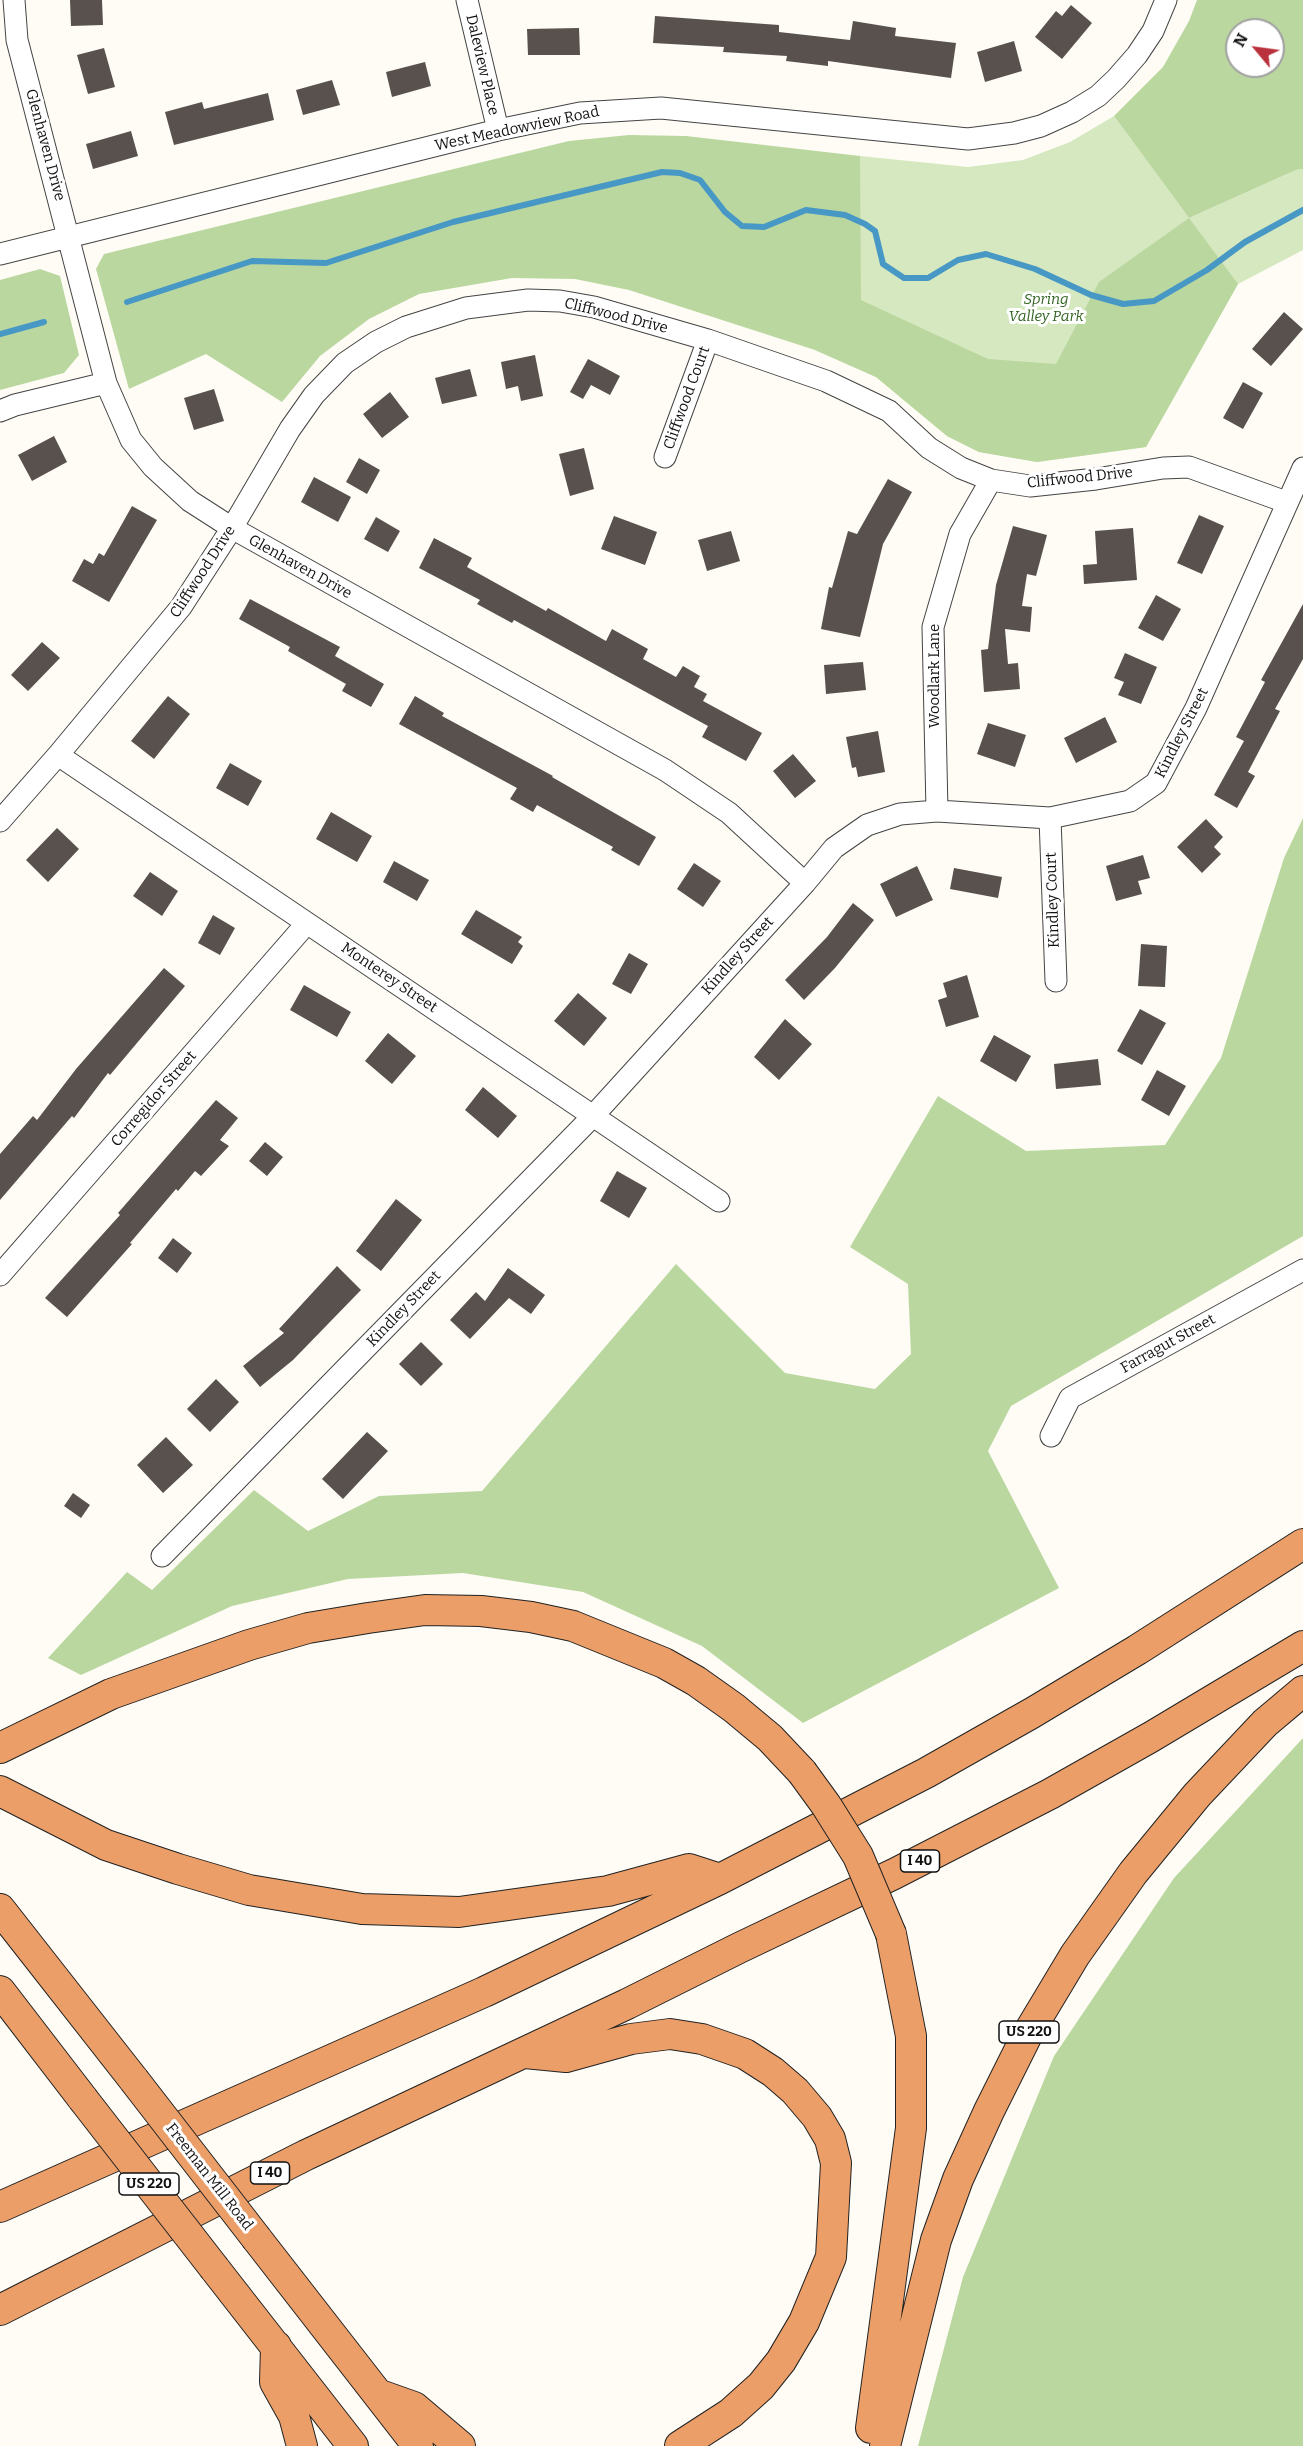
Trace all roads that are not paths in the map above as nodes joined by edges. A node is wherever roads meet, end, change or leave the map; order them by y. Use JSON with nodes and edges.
{"nodes":[{"id":1,"x":14,"y":0,"type":"edge"},
{"id":2,"x":467,"y":0,"type":"edge"},
{"id":3,"x":1166,"y":0,"type":"edge"},
{"id":4,"x":498,"y":130,"type":"junction"},
{"id":5,"x":68,"y":237,"type":"junction"},
{"id":6,"x":0,"y":254,"type":"edge"},
{"id":7,"x":708,"y":340,"type":"junction"},
{"id":8,"x":106,"y":383,"type":"junction"},
{"id":9,"x":0,"y":411,"type":"edge"},
{"id":10,"x":665,"y":457,"type":"dead end"},
{"id":11,"x":1303,"y":468,"type":"edge"},
{"id":12,"x":991,"y":480,"type":"junction"},
{"id":13,"x":1286,"y":502,"type":"junction"},
{"id":14,"x":232,"y":528,"type":"junction"},
{"id":15,"x":58,"y":755,"type":"junction"},
{"id":16,"x":937,"y":811,"type":"junction"},
{"id":17,"x":1050,"y":818,"type":"junction"},
{"id":18,"x":0,"y":821,"type":"edge"},
{"id":19,"x":805,"y":883,"type":"junction"},
{"id":20,"x":307,"y":923,"type":"junction"},
{"id":21,"x":1056,"y":981,"type":"dead end"},
{"id":22,"x":593,"y":1116,"type":"junction"},
{"id":23,"x":719,"y":1201,"type":"dead end"},
{"id":24,"x":1303,"y":1270,"type":"edge"},
{"id":25,"x":0,"y":1275,"type":"edge"},
{"id":26,"x":1052,"y":1436,"type":"dead end"},
{"id":27,"x":1303,"y":1544,"type":"edge"},
{"id":28,"x":162,"y":1556,"type":"dead end"},
{"id":29,"x":1303,"y":1646,"type":"edge"},
{"id":30,"x":1303,"y":1691,"type":"edge"},
{"id":31,"x":0,"y":1748,"type":"edge"},
{"id":32,"x":2,"y":1793,"type":"edge"},
{"id":33,"x":720,"y":1879,"type":"junction"},
{"id":34,"x":0,"y":1909,"type":"edge"},
{"id":35,"x":5,"y":2002,"type":"edge"},
{"id":36,"x":525,"y":2053,"type":"junction"},
{"id":37,"x":0,"y":2207,"type":"edge"},
{"id":38,"x":6,"y":2310,"type":"edge"},
{"id":39,"x":276,"y":2346,"type":"junction"},
{"id":40,"x":378,"y":2395,"type":"junction"},
{"id":41,"x":302,"y":2446,"type":"edge"},
{"id":42,"x":353,"y":2446,"type":"edge"},
{"id":43,"x":418,"y":2446,"type":"edge"},
{"id":44,"x":460,"y":2446,"type":"edge"},
{"id":45,"x":680,"y":2446,"type":"edge"},
{"id":46,"x":868,"y":2446,"type":"edge"},
{"id":47,"x":885,"y":2446,"type":"edge"}],
"edges":[{"from":1,"to":5,"type":"street","name":"Glenhaven Drive"},
{"from":2,"to":4,"type":"street","name":"Daleview Place"},
{"from":3,"to":4,"type":"street","name":"West Meadowview Road"},
{"from":4,"to":5,"type":"street","name":"West Meadowview Road"},
{"from":5,"to":6,"type":"street","name":"West Meadowview Road"},
{"from":5,"to":8,"type":"street","name":"Glenhaven Drive"},
{"from":7,"to":10,"type":"street","name":"Cliffwood Court"},
{"from":7,"to":12,"type":"street","name":"Cliffwood Drive"},
{"from":7,"to":14,"type":"street","name":"Cliffwood Drive"},
{"from":8,"to":9,"type":"street"},
{"from":8,"to":14,"type":"street","name":"Glenhaven Drive"},
{"from":11,"to":13,"type":"street","name":"Kindley Street"},
{"from":12,"to":13,"type":"street","name":"Cliffwood Drive"},
{"from":12,"to":16,"type":"street","name":"Woodlark Lane"},
{"from":13,"to":17,"type":"street","name":"Kindley Street"},
{"from":14,"to":15,"type":"street","name":"Cliffwood Drive"},
{"from":14,"to":19,"type":"street","name":"Glenhaven Drive"},
{"from":15,"to":18,"type":"street","name":"Cliffwood Drive"},
{"from":15,"to":20,"type":"street","name":"Monterey Street"},
{"from":16,"to":17,"type":"street","name":"Kindley Street"},
{"from":16,"to":19,"type":"street","name":"Kindley Street"},
{"from":17,"to":21,"type":"street","name":"Kindley Court"},
{"from":19,"to":22,"type":"street","name":"Kindley Street"},
{"from":20,"to":22,"type":"street","name":"Monterey Street"},
{"from":20,"to":25,"type":"street","name":"Corregidor Street"},
{"from":22,"to":23,"type":"street","name":"Monterey Street"},
{"from":22,"to":28,"type":"street","name":"Kindley Street"},
{"from":24,"to":26,"type":"street","name":"Farragut Street"},
{"from":27,"to":33,"type":"highway"},
{"from":29,"to":36,"type":"highway","number":"I 40"},
{"from":30,"to":47,"type":"highway","number":"US 220"},
{"from":31,"to":46,"type":"highway","bridge":true},
{"from":32,"to":33,"type":"highway"},
{"from":33,"to":37,"type":"highway"},
{"from":34,"to":40,"type":"highway","name":"Freeman Mill Road","bridge":true},
{"from":35,"to":39,"type":"highway","number":"US 220","bridge":true},
{"from":36,"to":38,"type":"highway","number":"I 40"},
{"from":36,"to":45,"type":"highway"},
{"from":39,"to":41,"type":"highway"},
{"from":39,"to":42,"type":"highway","number":"US 220"},
{"from":40,"to":43,"type":"highway","name":"Freeman Mill Road"},
{"from":40,"to":44,"type":"highway"}]}
